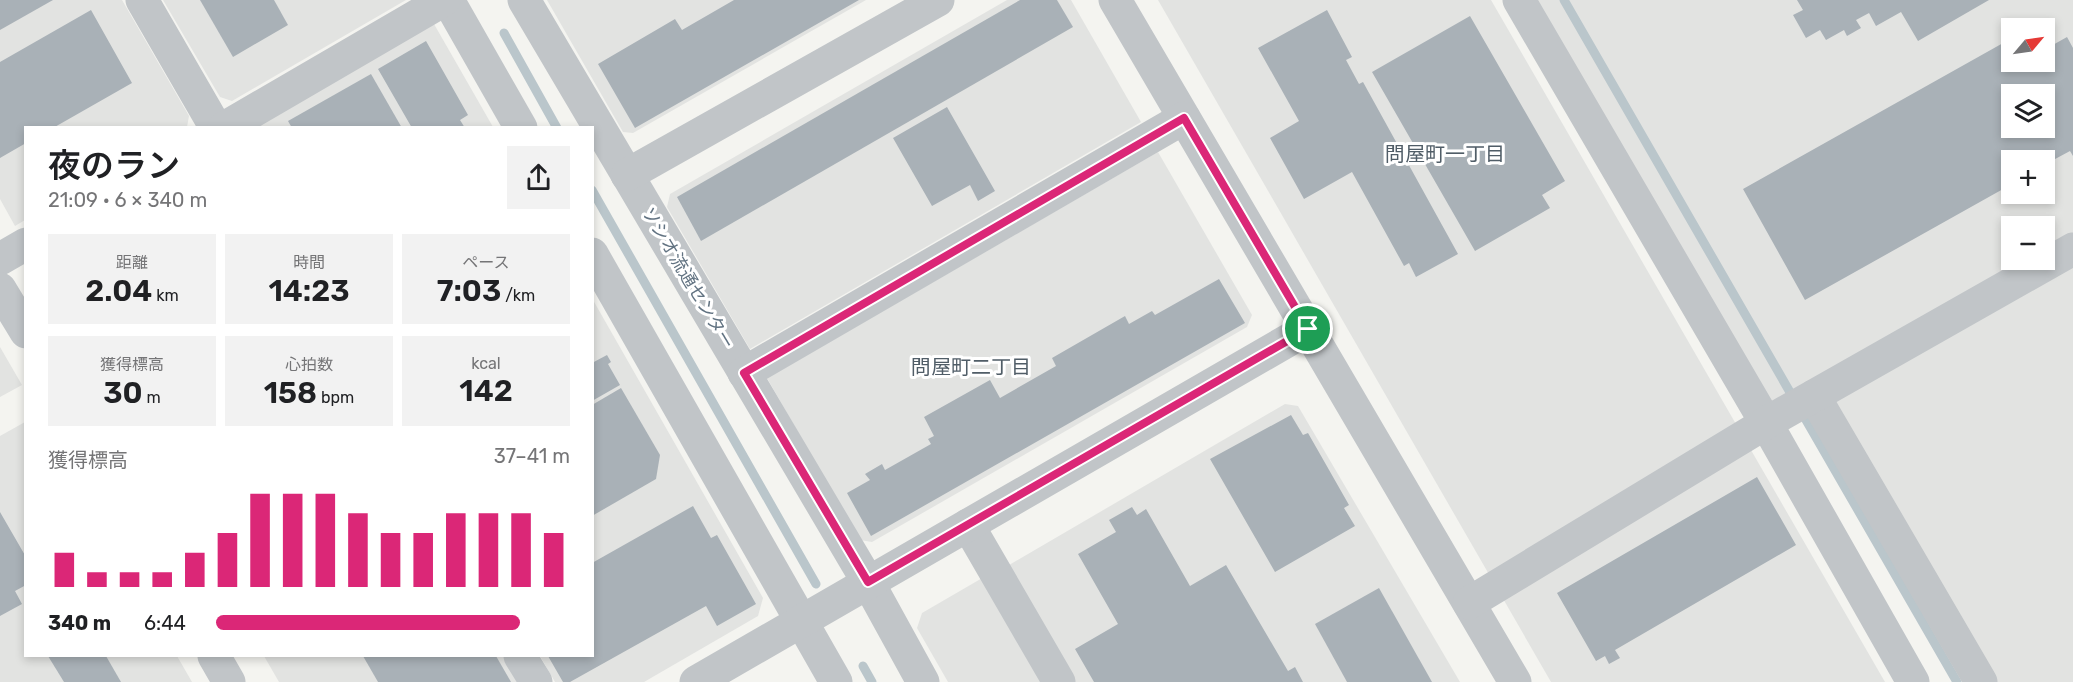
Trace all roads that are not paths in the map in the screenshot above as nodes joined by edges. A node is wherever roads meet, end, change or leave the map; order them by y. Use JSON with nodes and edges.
{"nodes":[{"id":1,"x":142,"y":0,"type":"edge"},
{"id":2,"x":446,"y":0,"type":"edge"},
{"id":3,"x":524,"y":0,"type":"edge"},
{"id":4,"x":938,"y":0,"type":"edge"},
{"id":5,"x":1115,"y":0,"type":"edge"},
{"id":6,"x":1519,"y":0,"type":"edge"},
{"id":7,"x":1184,"y":118,"type":"junction"},
{"id":8,"x":215,"y":126,"type":"edge"},
{"id":9,"x":227,"y":126,"type":"edge"},
{"id":10,"x":520,"y":126,"type":"edge"},
{"id":11,"x":627,"y":175,"type":"junction"},
{"id":12,"x":24,"y":245,"type":"edge"},
{"id":13,"x":2073,"y":249,"type":"edge"},
{"id":14,"x":594,"y":258,"type":"edge"},
{"id":15,"x":0,"y":259,"type":"edge"},
{"id":16,"x":0,"y":289,"type":"edge"},
{"id":17,"x":24,"y":329,"type":"edge"},
{"id":18,"x":1308,"y":329,"type":"junction"},
{"id":19,"x":744,"y":373,"type":"junction"},
{"id":20,"x":1814,"y":396,"type":"junction"},
{"id":21,"x":1766,"y":423,"type":"junction"},
{"id":22,"x":968,"y":525,"type":"junction"},
{"id":23,"x":868,"y":582,"type":"junction"},
{"id":24,"x":1469,"y":603,"type":"junction"},
{"id":25,"x":801,"y":621,"type":"junction"},
{"id":26,"x":215,"y":657,"type":"edge"},
{"id":27,"x":521,"y":657,"type":"edge"},
{"id":28,"x":229,"y":682,"type":"edge"},
{"id":29,"x":536,"y":682,"type":"edge"},
{"id":30,"x":696,"y":682,"type":"edge"},
{"id":31,"x":836,"y":682,"type":"edge"},
{"id":32,"x":923,"y":682,"type":"edge"},
{"id":33,"x":1059,"y":682,"type":"edge"},
{"id":34,"x":1515,"y":682,"type":"edge"},
{"id":35,"x":1913,"y":682,"type":"edge"},
{"id":36,"x":1981,"y":682,"type":"edge"}],
"edges":[{"from":1,"to":8,"type":"street"},
{"from":2,"to":9,"type":"street"},
{"from":2,"to":10,"type":"street"},
{"from":3,"to":11,"type":"street","name":"ソシオ流通センター"},
{"from":4,"to":11,"type":"street"},
{"from":5,"to":7,"type":"street"},
{"from":6,"to":21,"type":"street"},
{"from":7,"to":18,"type":"street"},
{"from":7,"to":19,"type":"street"},
{"from":11,"to":19,"type":"street","name":"ソシオ流通センター"},
{"from":12,"to":15,"type":"street"},
{"from":13,"to":20,"type":"street"},
{"from":14,"to":25,"type":"street"},
{"from":16,"to":17,"type":"street"},
{"from":18,"to":22,"type":"street"},
{"from":18,"to":24,"type":"street"},
{"from":19,"to":23,"type":"street","name":"ソシオ流通センター"},
{"from":20,"to":21,"type":"street"},
{"from":20,"to":36,"type":"street"},
{"from":21,"to":24,"type":"street"},
{"from":21,"to":35,"type":"street"},
{"from":22,"to":23,"type":"street"},
{"from":22,"to":33,"type":"street"},
{"from":23,"to":25,"type":"street"},
{"from":23,"to":32,"type":"street","name":"ソシオ流通センター"},
{"from":24,"to":34,"type":"street"},
{"from":25,"to":30,"type":"street"},
{"from":25,"to":31,"type":"street"},
{"from":26,"to":28,"type":"street"},
{"from":27,"to":29,"type":"street"}]}
